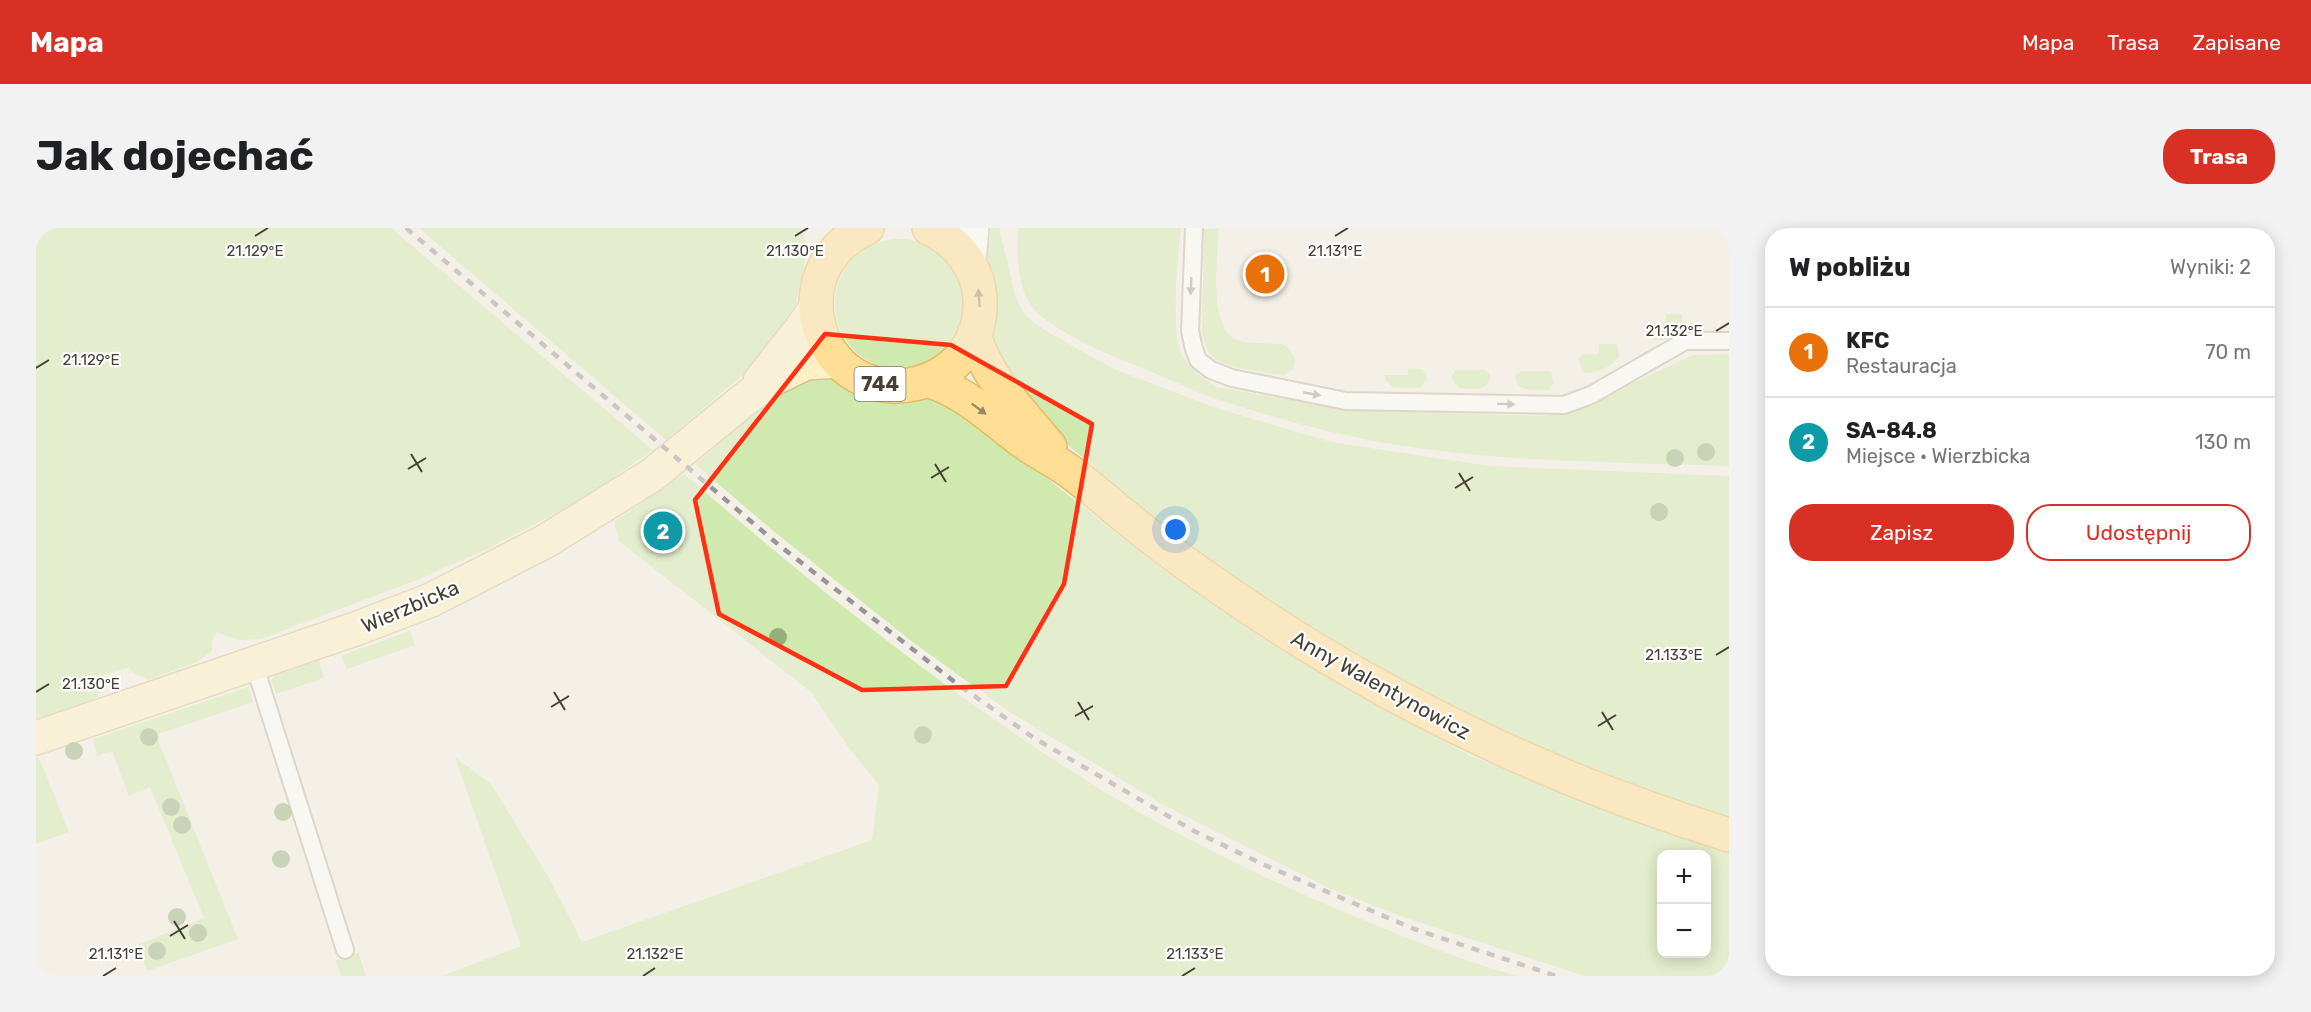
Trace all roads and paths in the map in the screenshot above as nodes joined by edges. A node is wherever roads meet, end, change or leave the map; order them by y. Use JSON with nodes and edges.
{"nodes":[{"id":1,"x":823,"y":228,"type":"edge"},
{"id":2,"x":867,"y":228,"type":"edge"},
{"id":3,"x":929,"y":228,"type":"edge"},
{"id":4,"x":972,"y":228,"type":"edge"},
{"id":5,"x":1194,"y":228,"type":"edge"},
{"id":6,"x":828,"y":261,"type":"junction"},
{"id":7,"x":969,"y":263,"type":"junction"},
{"id":8,"x":816,"y":307,"type":"junction"},
{"id":9,"x":974,"y":334,"type":"junction"},
{"id":10,"x":1729,"y":341,"type":"edge"},
{"id":11,"x":838,"y":361,"type":"junction"},
{"id":12,"x":928,"y":381,"type":"junction"},
{"id":13,"x":745,"y":399,"type":"junction"},
{"id":14,"x":1068,"y":470,"type":"junction"},
{"id":15,"x":254,"y":664,"type":"junction"},
{"id":16,"x":36,"y":738,"type":"edge"},
{"id":17,"x":1729,"y":835,"type":"edge"},
{"id":18,"x":345,"y":950,"type":"dead end"}],
"edges":[{"from":1,"to":6,"type":"main road"},
{"from":2,"to":6,"type":"main road","number":"744"},
{"from":3,"to":7,"type":"main road","number":"744"},
{"from":4,"to":7,"type":"street","number":"744"},
{"from":5,"to":10,"type":"lane","one_way":true},
{"from":6,"to":8,"type":"main road","number":"744"},
{"from":9,"to":7,"type":"main road","number":"744","one_way":true},
{"from":8,"to":11,"type":"main road","number":"744"},
{"from":8,"to":13,"type":"main road","name":"Wierzbicka","number":"744"},
{"from":9,"to":12,"type":"main road","number":"744"},
{"from":9,"to":14,"type":"main road","name":"Anny Walentynowicz"},
{"from":11,"to":12,"type":"main road","number":"744"},
{"from":11,"to":13,"type":"main road","name":"Wierzbicka","number":"744"},
{"from":12,"to":14,"type":"main road","name":"Anny Walentynowicz","one_way":true},
{"from":13,"to":15,"type":"main road","name":"Wierzbicka","number":"744"},
{"from":14,"to":17,"type":"main road","name":"Anny Walentynowicz"},
{"from":15,"to":16,"type":"main road","name":"Wierzbicka","number":"744"},
{"from":15,"to":18,"type":"lane"}]}
